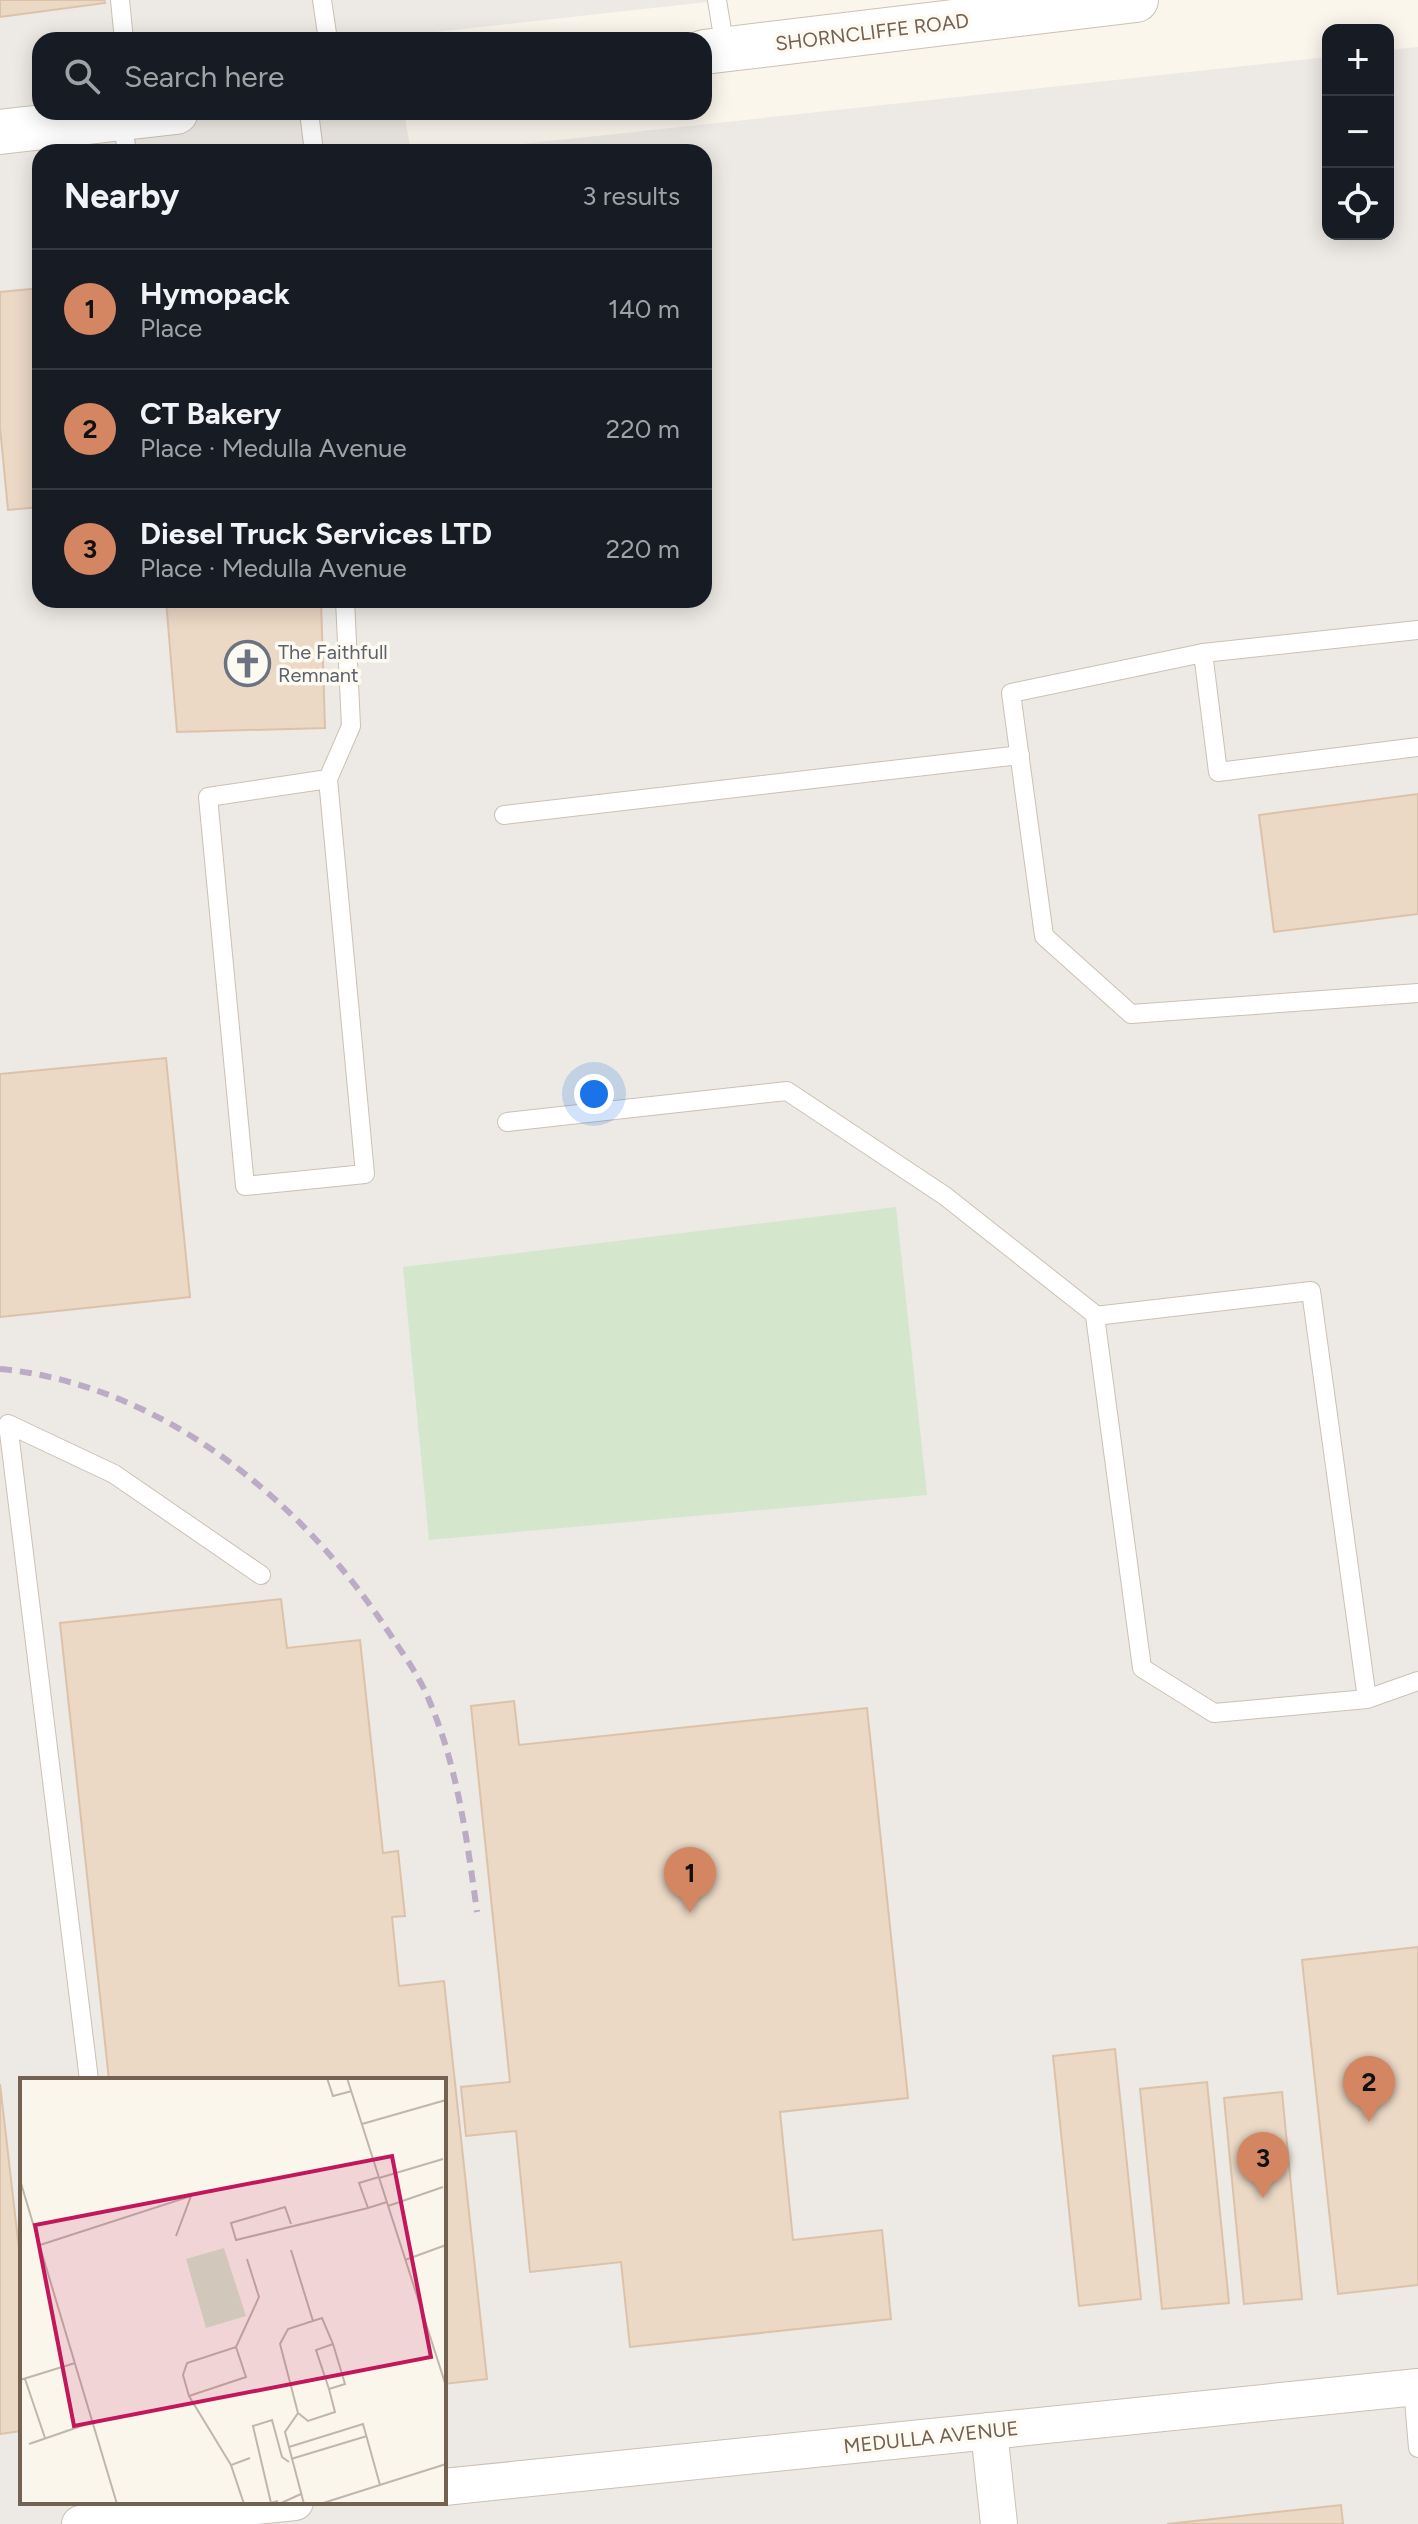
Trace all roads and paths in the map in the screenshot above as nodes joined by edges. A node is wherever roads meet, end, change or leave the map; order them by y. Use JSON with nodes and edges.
{"nodes":[{"id":1,"x":120,"y":0,"type":"edge"},
{"id":2,"x":322,"y":0,"type":"edge"},
{"id":3,"x":717,"y":0,"type":"edge"},
{"id":4,"x":1136,"y":0,"type":"edge"},
{"id":5,"x":123,"y":32,"type":"edge"},
{"id":6,"x":327,"y":32,"type":"edge"},
{"id":7,"x":714,"y":50,"type":"edge"},
{"id":8,"x":310,"y":120,"type":"edge"},
{"id":9,"x":127,"y":125,"type":"edge"},
{"id":10,"x":0,"y":132,"type":"edge"},
{"id":11,"x":313,"y":144,"type":"edge"},
{"id":12,"x":345,"y":608,"type":"edge"},
{"id":13,"x":1418,"y":630,"type":"edge"},
{"id":14,"x":1203,"y":653,"type":"junction"},
{"id":15,"x":1418,"y":747,"type":"edge"},
{"id":16,"x":1020,"y":755,"type":"junction"},
{"id":17,"x":328,"y":779,"type":"junction"},
{"id":18,"x":504,"y":815,"type":"dead end"},
{"id":19,"x":1418,"y":993,"type":"edge"},
{"id":20,"x":507,"y":1122,"type":"dead end"},
{"id":21,"x":1097,"y":1316,"type":"junction"},
{"id":22,"x":261,"y":1575,"type":"dead end"},
{"id":23,"x":1418,"y":1681,"type":"edge"},
{"id":24,"x":1367,"y":1699,"type":"junction"},
{"id":25,"x":89,"y":2078,"type":"edge"},
{"id":26,"x":1415,"y":2388,"type":"edge"},
{"id":27,"x":989,"y":2431,"type":"junction"},
{"id":28,"x":1418,"y":2448,"type":"edge"},
{"id":29,"x":446,"y":2487,"type":"edge"},
{"id":30,"x":256,"y":2504,"type":"edge"},
{"id":31,"x":140,"y":2510,"type":"edge"},
{"id":32,"x":80,"y":2524,"type":"edge"},
{"id":33,"x":999,"y":2524,"type":"edge"}],
"edges":[{"from":1,"to":5,"type":"lane"},
{"from":2,"to":6,"type":"lane"},
{"from":3,"to":7,"type":"lane"},
{"from":4,"to":7,"type":"street","name":"SHORNCLIFFE ROAD"},
{"from":8,"to":11,"type":"lane"},
{"from":9,"to":10,"type":"street"},
{"from":12,"to":17,"type":"lane"},
{"from":13,"to":14,"type":"lane"},
{"from":14,"to":15,"type":"lane"},
{"from":14,"to":16,"type":"lane"},
{"from":16,"to":18,"type":"lane"},
{"from":16,"to":19,"type":"lane"},
{"from":17,"to":17,"type":"lane"},
{"from":20,"to":21,"type":"lane"},
{"from":21,"to":24,"type":"lane"},
{"from":21,"to":24,"type":"lane"},
{"from":22,"to":25,"type":"lane"},
{"from":23,"to":24,"type":"lane"},
{"from":26,"to":27,"type":"street","name":"MEDULLA AVENUE"},
{"from":26,"to":28,"type":"lane"},
{"from":27,"to":29,"type":"street","name":"MEDULLA AVENUE"},
{"from":27,"to":33,"type":"street"},
{"from":30,"to":31,"type":"street"},
{"from":31,"to":32,"type":"street"}]}
